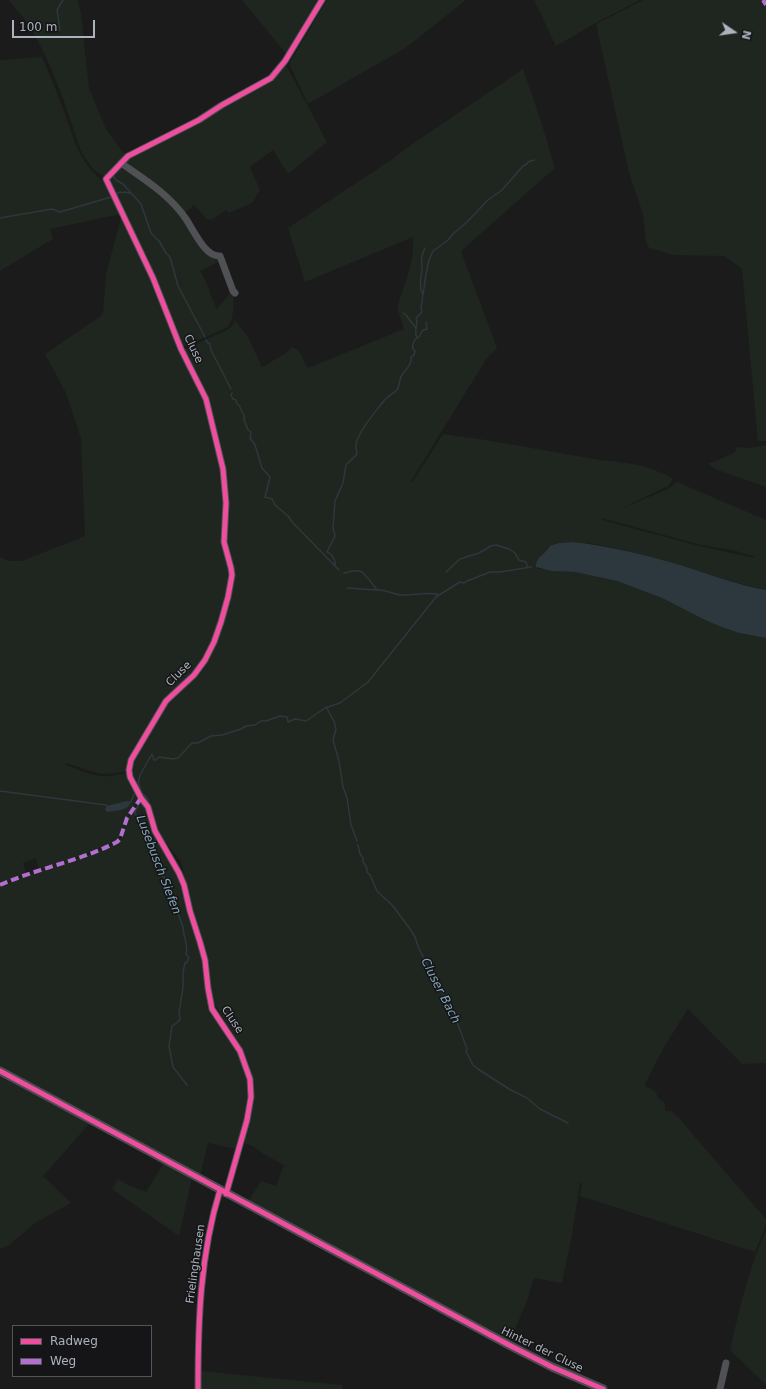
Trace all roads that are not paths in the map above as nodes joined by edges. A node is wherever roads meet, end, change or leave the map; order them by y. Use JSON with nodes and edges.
{"nodes":[{"id":1,"x":322,"y":0,"type":"edge"},
{"id":2,"x":121,"y":163,"type":"junction"},
{"id":3,"x":235,"y":293,"type":"dead end"},
{"id":4,"x":0,"y":1071,"type":"edge"},
{"id":5,"x":223,"y":1192,"type":"junction"},
{"id":6,"x":726,"y":1363,"type":"dead end"},
{"id":7,"x":198,"y":1389,"type":"edge"},
{"id":8,"x":602,"y":1389,"type":"edge"},
{"id":9,"x":720,"y":1389,"type":"edge"}],
"edges":[{"from":1,"to":2,"type":"street"},
{"from":2,"to":3,"type":"street"},
{"from":2,"to":5,"type":"street","name":"Cluse"},
{"from":4,"to":5,"type":"main road"},
{"from":5,"to":7,"type":"street","name":"Frielinghausen"},
{"from":5,"to":8,"type":"main road","name":"Hinter der Cluse"},
{"from":6,"to":9,"type":"street"}]}
